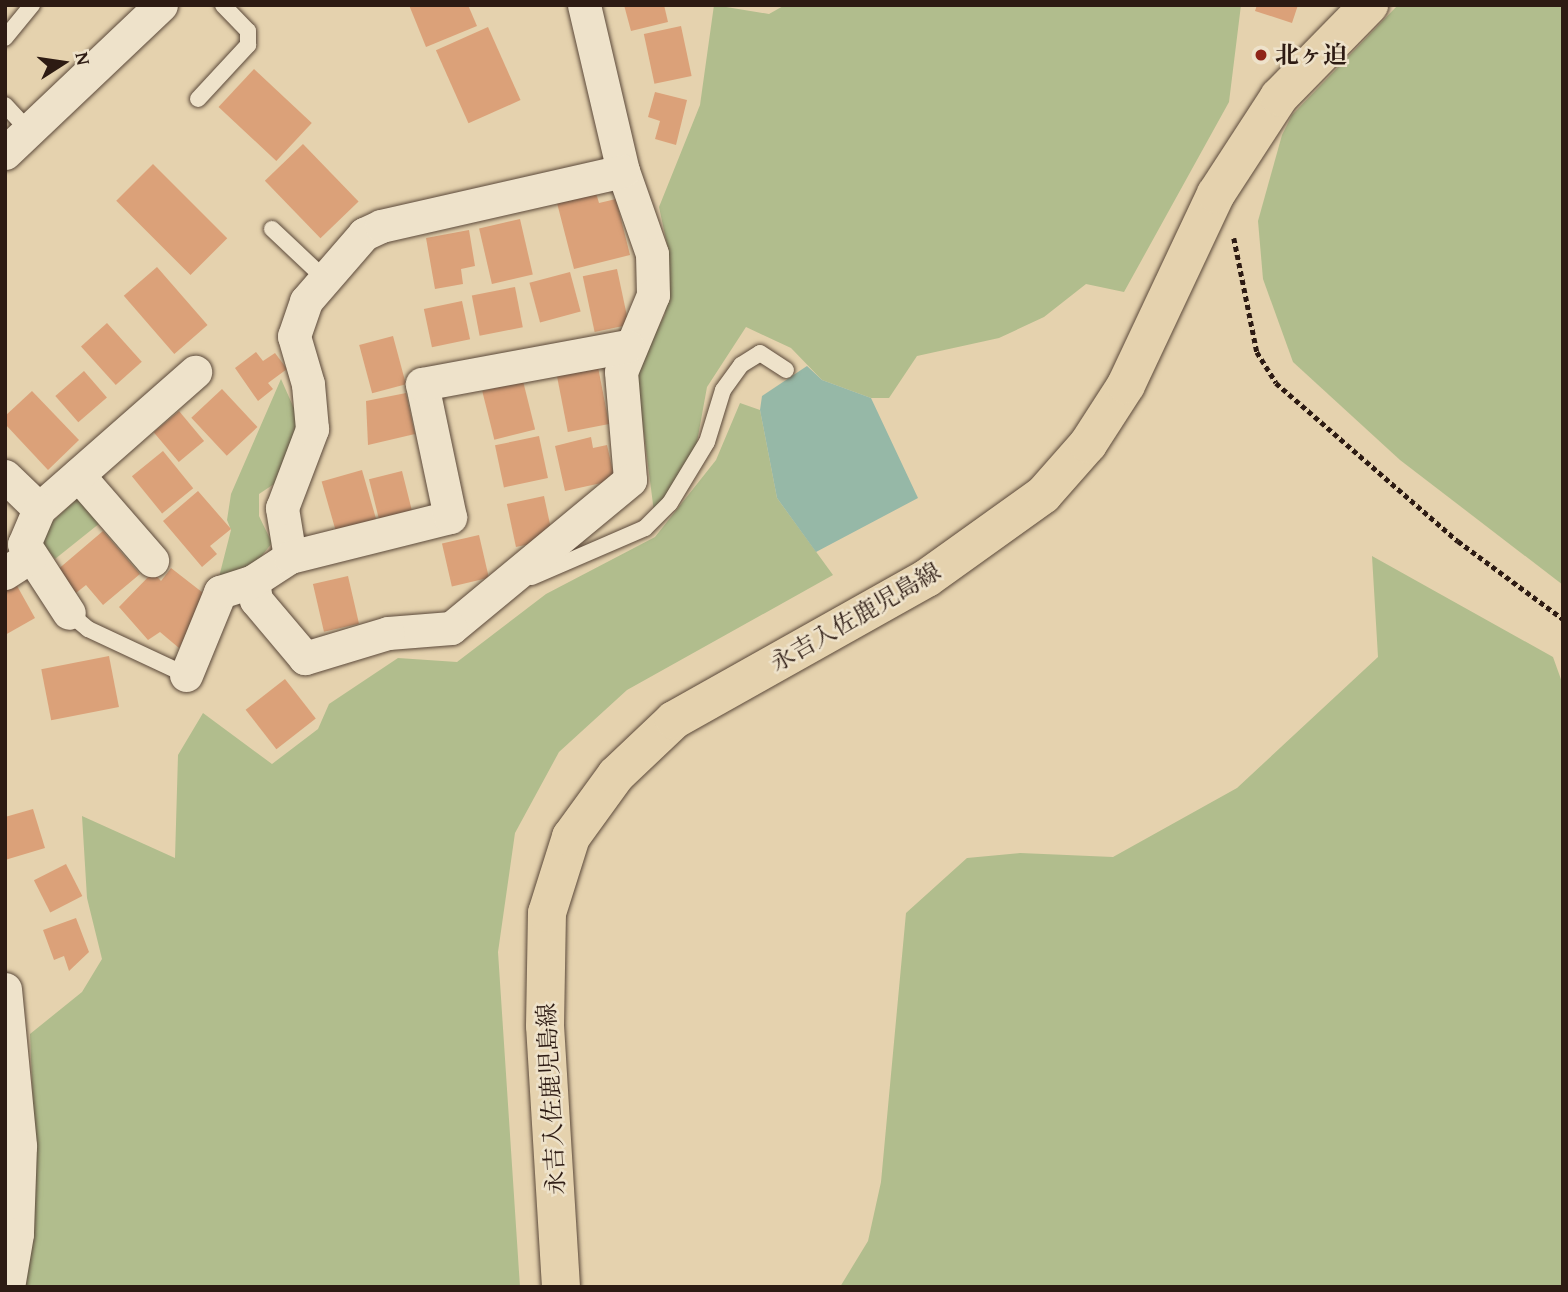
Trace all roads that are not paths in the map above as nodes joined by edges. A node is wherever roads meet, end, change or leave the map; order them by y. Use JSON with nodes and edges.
{"nodes":[{"id":1,"x":32,"y":5,"type":"edge"},
{"id":2,"x":161,"y":5,"type":"edge"},
{"id":3,"x":223,"y":5,"type":"edge"},
{"id":4,"x":584,"y":5,"type":"edge"},
{"id":5,"x":1369,"y":5,"type":"edge"},
{"id":6,"x":5,"y":38,"type":"edge"},
{"id":7,"x":198,"y":99,"type":"dead end"},
{"id":8,"x":5,"y":105,"type":"edge"},
{"id":9,"x":29,"y":131,"type":"junction"},
{"id":10,"x":5,"y":153,"type":"edge"},
{"id":11,"x":623,"y":171,"type":"junction"},
{"id":12,"x":272,"y":229,"type":"dead end"},
{"id":13,"x":325,"y":279,"type":"junction"},
{"id":14,"x":628,"y":346,"type":"junction"},
{"id":15,"x":786,"y":370,"type":"dead end"},
{"id":16,"x":195,"y":372,"type":"dead end"},
{"id":17,"x":78,"y":475,"type":"junction"},
{"id":18,"x":5,"y":476,"type":"edge"},
{"id":19,"x":39,"y":509,"type":"junction"},
{"id":20,"x":290,"y":557,"type":"junction"},
{"id":21,"x":152,"y":561,"type":"dead end"},
{"id":22,"x":18,"y":565,"type":"edge"},
{"id":23,"x":253,"y":582,"type":"junction"},
{"id":24,"x":486,"y":600,"type":"junction"},
{"id":25,"x":69,"y":613,"type":"joint"},
{"id":26,"x":186,"y":675,"type":"joint"},
{"id":27,"x":5,"y":989,"type":"edge"},
{"id":28,"x":12,"y":1170,"type":"edge"},
{"id":29,"x":8,"y":1287,"type":"edge"},
{"id":30,"x":561,"y":1287,"type":"edge"}],
"edges":[{"from":1,"to":6,"type":"lane"},
{"from":2,"to":9,"type":"street"},
{"from":3,"to":7,"type":"lane"},
{"from":4,"to":11,"type":"street"},
{"from":5,"to":30,"type":"main road","name":"永吉入佐鹿児島線"},
{"from":8,"to":9,"type":"lane"},
{"from":9,"to":10,"type":"street"},
{"from":11,"to":13,"type":"street"},
{"from":11,"to":14,"type":"street"},
{"from":12,"to":13,"type":"lane"},
{"from":13,"to":20,"type":"street"},
{"from":14,"to":20,"type":"street"},
{"from":14,"to":24,"type":"street"},
{"from":15,"to":24,"type":"lane"},
{"from":16,"to":17,"type":"street"},
{"from":17,"to":19,"type":"street"},
{"from":17,"to":21,"type":"street"},
{"from":18,"to":19,"type":"street"},
{"from":19,"to":22,"type":"street"},
{"from":20,"to":23,"type":"street"},
{"from":22,"to":25,"type":"street"},
{"from":23,"to":24,"type":"street"},
{"from":23,"to":26,"type":"street"},
{"from":25,"to":26,"type":"lane"},
{"from":27,"to":28,"type":"street"},
{"from":28,"to":29,"type":"street"}]}
